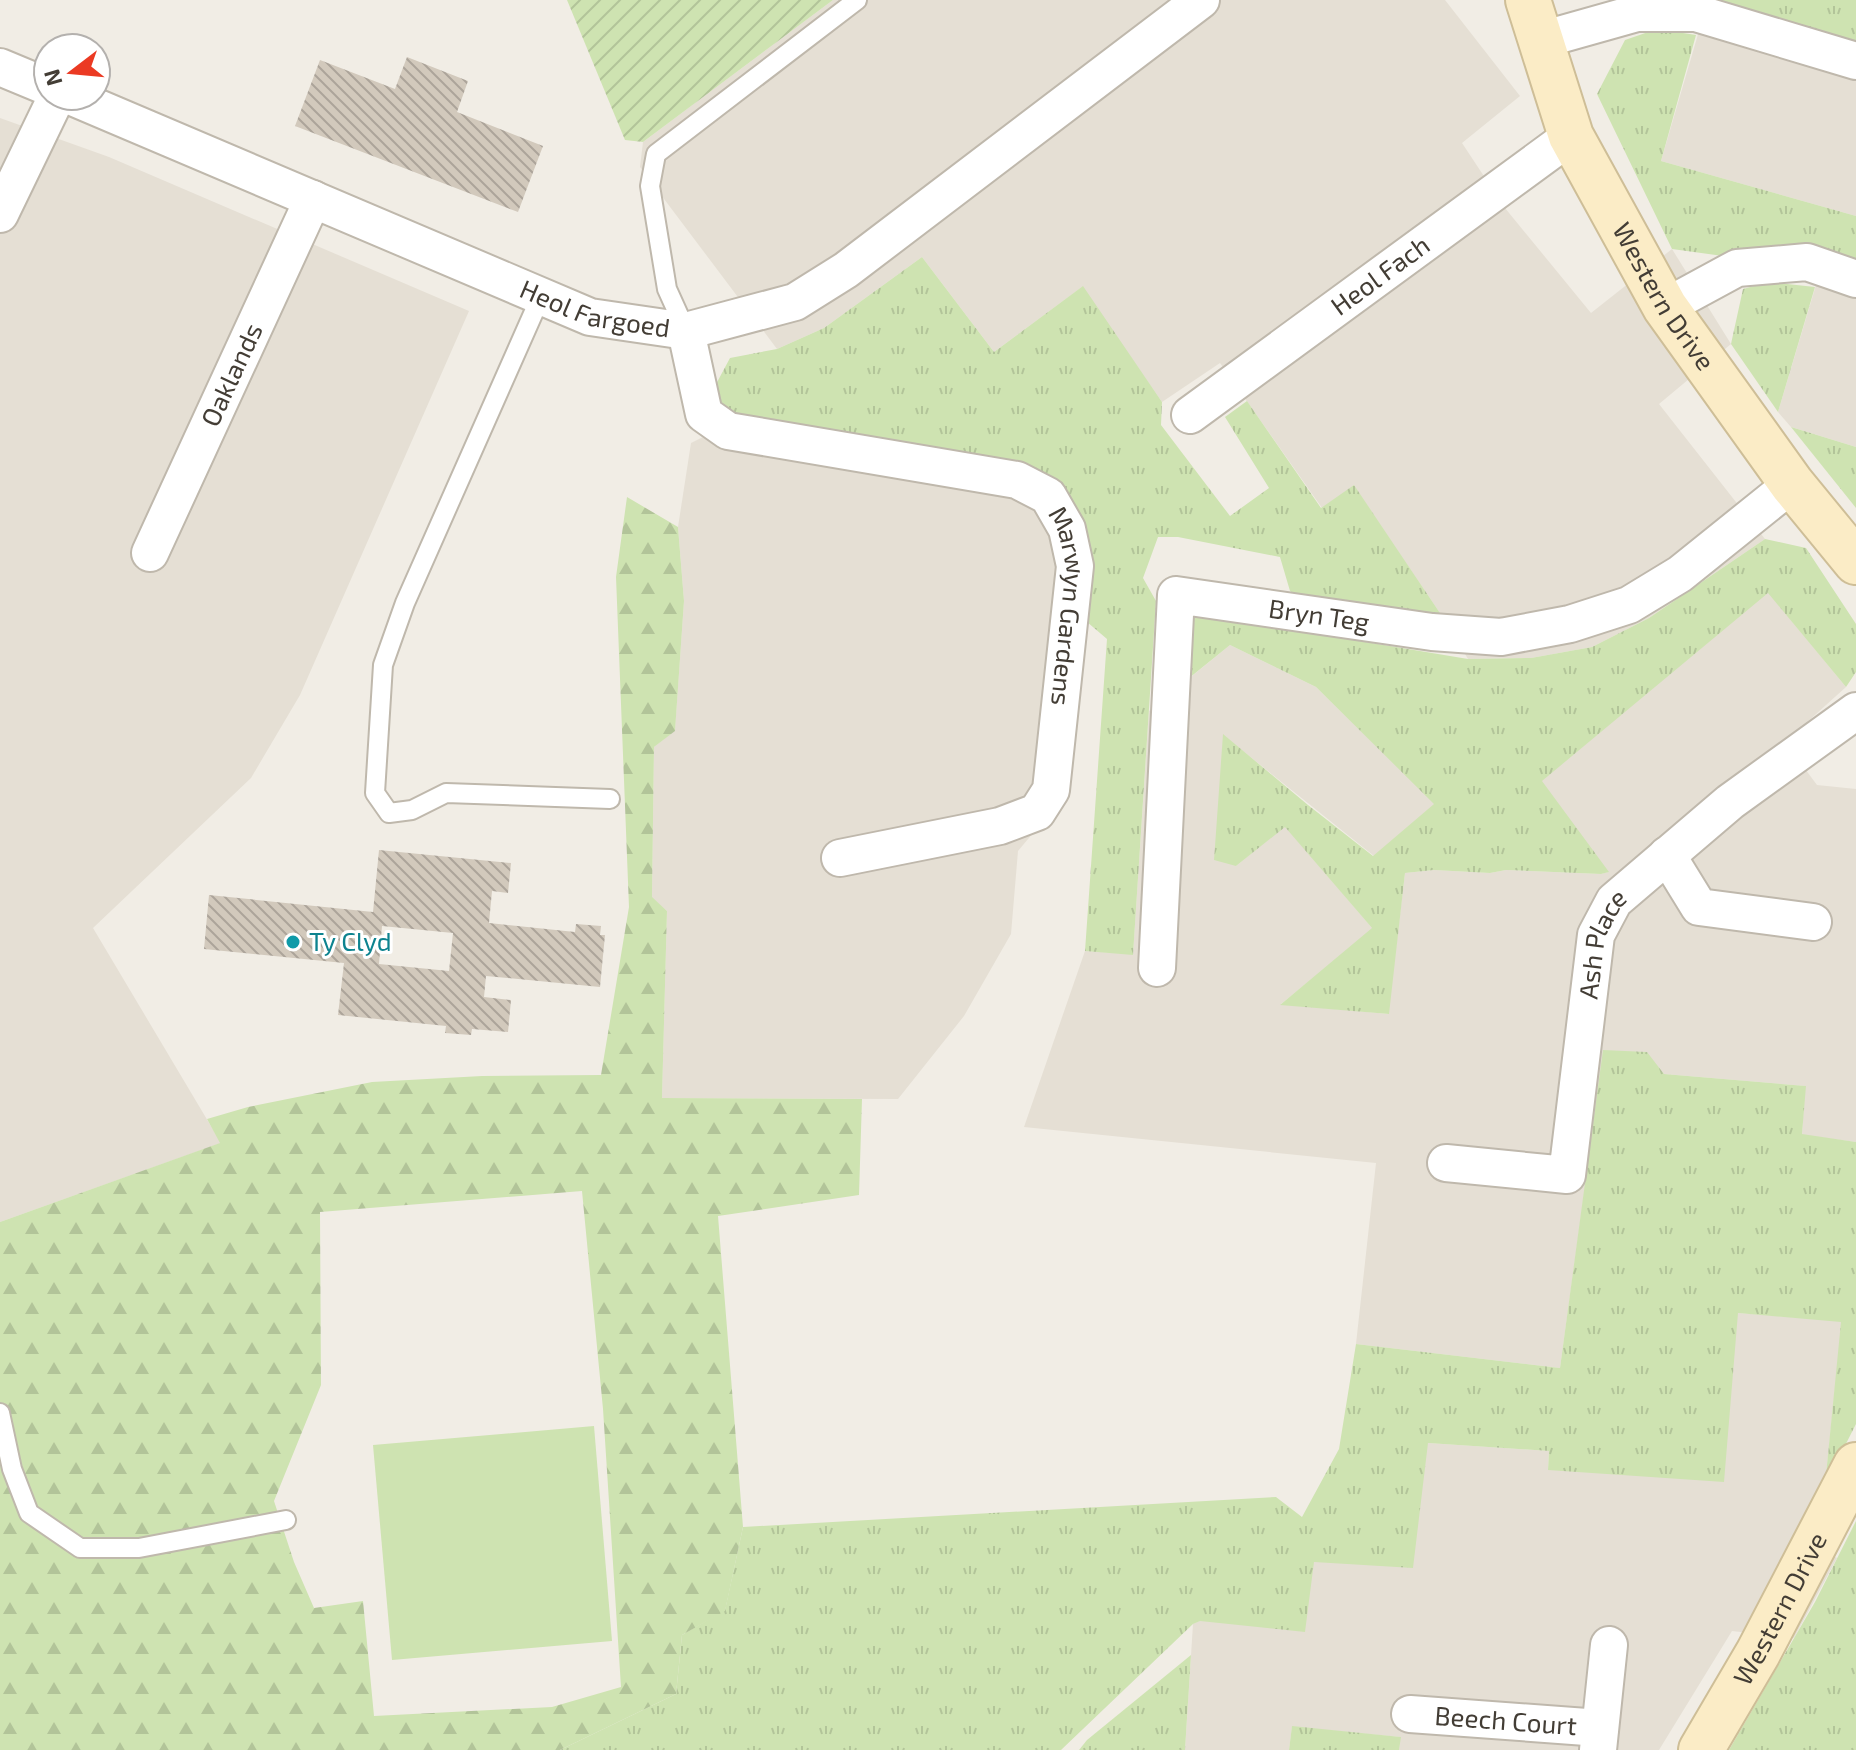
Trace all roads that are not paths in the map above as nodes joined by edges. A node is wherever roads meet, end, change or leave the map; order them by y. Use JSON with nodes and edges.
{"nodes":[{"id":1,"x":857,"y":0,"type":"edge"},
{"id":2,"x":1201,"y":0,"type":"edge"},
{"id":3,"x":1528,"y":0,"type":"edge"},
{"id":4,"x":1541,"y":40,"type":"junction"},
{"id":5,"x":1856,"y":61,"type":"edge"},
{"id":6,"x":0,"y":67,"type":"edge"},
{"id":7,"x":32,"y":80,"type":"edge"},
{"id":8,"x":49,"y":112,"type":"edge"},
{"id":9,"x":108,"y":112,"type":"edge"},
{"id":10,"x":1571,"y":136,"type":"junction"},
{"id":11,"x":313,"y":199,"type":"junction"},
{"id":12,"x":0,"y":214,"type":"edge"},
{"id":13,"x":1856,"y":279,"type":"edge"},
{"id":14,"x":541,"y":296,"type":"junction"},
{"id":15,"x":1665,"y":307,"type":"junction"},
{"id":16,"x":686,"y":331,"type":"junction"},
{"id":17,"x":1190,"y":415,"type":"dead end"},
{"id":18,"x":1792,"y":484,"type":"junction"},
{"id":19,"x":150,"y":553,"type":"dead end"},
{"id":20,"x":1856,"y":562,"type":"edge"},
{"id":21,"x":1856,"y":711,"type":"edge"},
{"id":22,"x":610,"y":799,"type":"dead end"},
{"id":23,"x":1667,"y":855,"type":"junction"},
{"id":24,"x":840,"y":858,"type":"dead end"},
{"id":25,"x":1813,"y":922,"type":"dead end"},
{"id":26,"x":1157,"y":968,"type":"dead end"},
{"id":27,"x":1446,"y":1163,"type":"dead end"},
{"id":28,"x":0,"y":1413,"type":"edge"},
{"id":29,"x":1856,"y":1465,"type":"edge"},
{"id":30,"x":286,"y":1520,"type":"dead end"},
{"id":31,"x":1609,"y":1645,"type":"dead end"},
{"id":32,"x":1410,"y":1714,"type":"dead end"},
{"id":33,"x":1599,"y":1739,"type":"edge"},
{"id":34,"x":1701,"y":1750,"type":"edge"}],
"edges":[{"from":1,"to":16,"type":"lane"},
{"from":2,"to":16,"type":"street","name":"Heol Fargoed"},
{"from":3,"to":4,"type":"street","name":"Western Drive"},
{"from":4,"to":5,"type":"street"},
{"from":4,"to":10,"type":"street","name":"Western Drive"},
{"from":6,"to":7,"type":"street"},
{"from":8,"to":12,"type":"street"},
{"from":9,"to":11,"type":"street","name":"Heol Fargoed"},
{"from":10,"to":15,"type":"street","name":"Western Drive"},
{"from":10,"to":17,"type":"street","name":"Heol Fach"},
{"from":11,"to":14,"type":"street","name":"Heol Fargoed"},
{"from":11,"to":19,"type":"street","name":"Oaklands"},
{"from":13,"to":15,"type":"street"},
{"from":14,"to":16,"type":"street","name":"Heol Fargoed"},
{"from":14,"to":22,"type":"lane"},
{"from":15,"to":18,"type":"street","name":"Western Drive"},
{"from":16,"to":24,"type":"street","name":"Marwyn Gardens"},
{"from":18,"to":20,"type":"street","name":"Western Drive"},
{"from":18,"to":26,"type":"street","name":"Bryn Teg"},
{"from":21,"to":23,"type":"street","name":"Ash Place"},
{"from":23,"to":25,"type":"street"},
{"from":23,"to":27,"type":"street","name":"Ash Place"},
{"from":28,"to":30,"type":"lane"},
{"from":29,"to":34,"type":"street","name":"Western Drive"},
{"from":31,"to":33,"type":"street","name":"Beech Court"},
{"from":32,"to":33,"type":"street","name":"Beech Court"}]}
